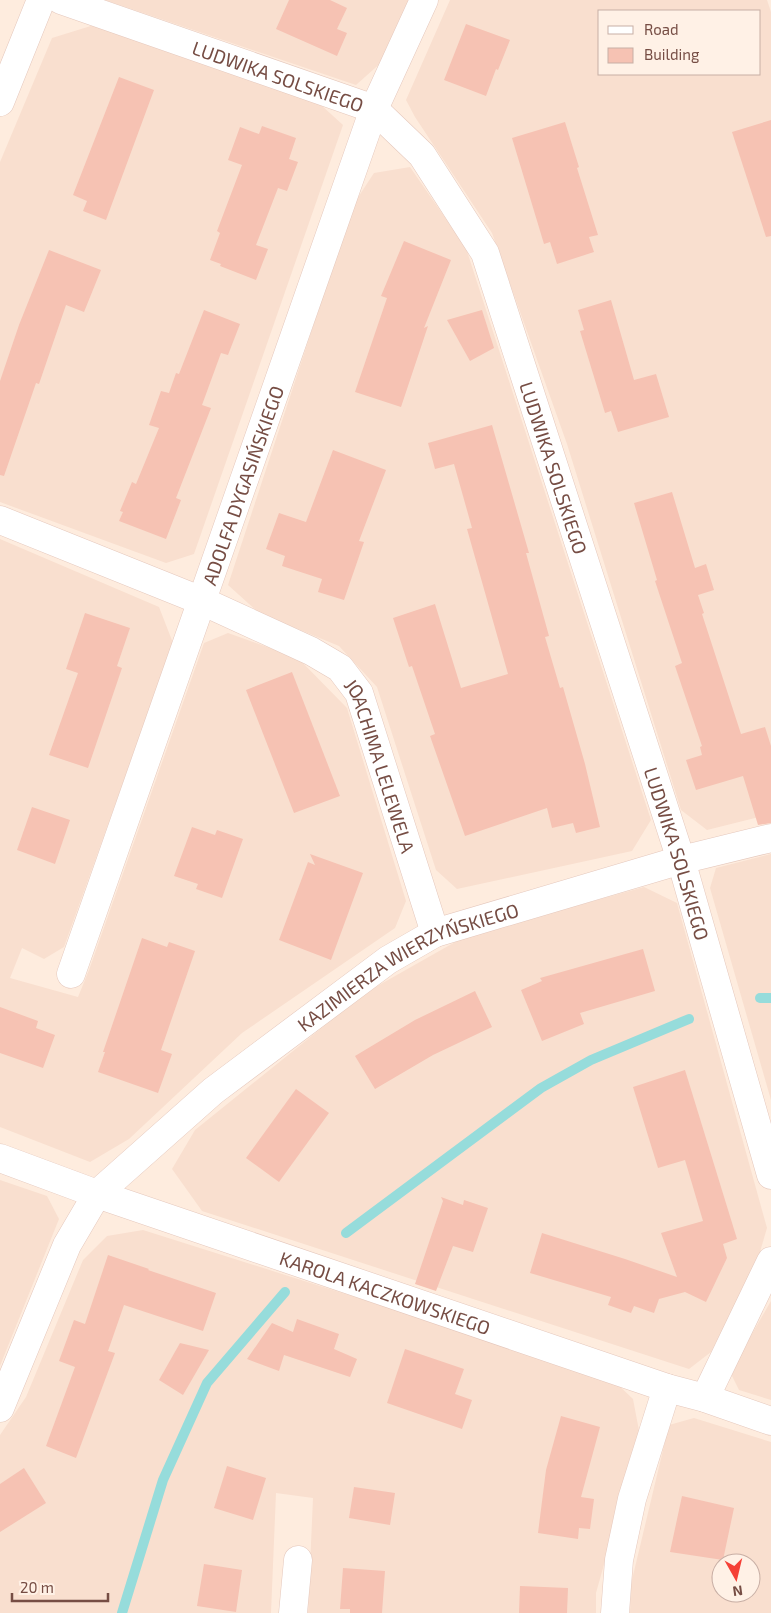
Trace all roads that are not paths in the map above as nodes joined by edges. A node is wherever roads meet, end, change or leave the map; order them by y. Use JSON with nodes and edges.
{"nodes":[{"id":1,"x":41,"y":0,"type":"edge"},
{"id":2,"x":61,"y":0,"type":"edge"},
{"id":3,"x":424,"y":0,"type":"edge"},
{"id":4,"x":0,"y":102,"type":"edge"},
{"id":5,"x":374,"y":109,"type":"junction"},
{"id":6,"x":0,"y":520,"type":"edge"},
{"id":7,"x":202,"y":601,"type":"junction"},
{"id":8,"x":771,"y":838,"type":"edge"},
{"id":9,"x":681,"y":860,"type":"junction"},
{"id":10,"x":435,"y":933,"type":"junction"},
{"id":11,"x":71,"y":974,"type":"dead end"},
{"id":12,"x":0,"y":1158,"type":"edge"},
{"id":13,"x":771,"y":1175,"type":"edge"},
{"id":14,"x":96,"y":1194,"type":"junction"},
{"id":15,"x":771,"y":1261,"type":"edge"},
{"id":16,"x":666,"y":1388,"type":"junction"},
{"id":17,"x":705,"y":1398,"type":"junction"},
{"id":18,"x":0,"y":1408,"type":"edge"},
{"id":19,"x":771,"y":1421,"type":"edge"},
{"id":20,"x":298,"y":1560,"type":"dead end"},
{"id":21,"x":294,"y":1613,"type":"edge"},
{"id":22,"x":614,"y":1613,"type":"edge"}],
"edges":[{"from":1,"to":4,"type":"street"},
{"from":2,"to":5,"type":"street","name":"LUDWIKA SOLSKIEGO"},
{"from":3,"to":5,"type":"street","name":"ADOLFA DYGASIŃSKIEGO"},
{"from":5,"to":7,"type":"street","name":"ADOLFA DYGASIŃSKIEGO"},
{"from":5,"to":9,"type":"street","name":"LUDWIKA SOLSKIEGO"},
{"from":6,"to":7,"type":"street","name":"JOACHIMA LELEWELA"},
{"from":7,"to":10,"type":"street","name":"JOACHIMA LELEWELA"},
{"from":7,"to":11,"type":"street","name":"ADOLFA DYGASIŃSKIEGO"},
{"from":8,"to":9,"type":"street","name":"KAZIMIERZA WIERZYŃSKIEGO"},
{"from":9,"to":10,"type":"street","name":"KAZIMIERZA WIERZYŃSKIEGO"},
{"from":9,"to":13,"type":"street","name":"LUDWIKA SOLSKIEGO"},
{"from":10,"to":14,"type":"street","name":"KAZIMIERZA WIERZYŃSKIEGO"},
{"from":12,"to":14,"type":"street","name":"KAROLA KACZKOWSKIEGO"},
{"from":14,"to":16,"type":"street","name":"KAROLA KACZKOWSKIEGO"},
{"from":14,"to":18,"type":"street","name":"KAZIMIERZA WIERZYŃSKIEGO"},
{"from":15,"to":17,"type":"street"},
{"from":16,"to":17,"type":"street","name":"KAROLA KACZKOWSKIEGO"},
{"from":16,"to":22,"type":"street"},
{"from":17,"to":19,"type":"street","name":"KAROLA KACZKOWSKIEGO"},
{"from":20,"to":21,"type":"street"}]}
